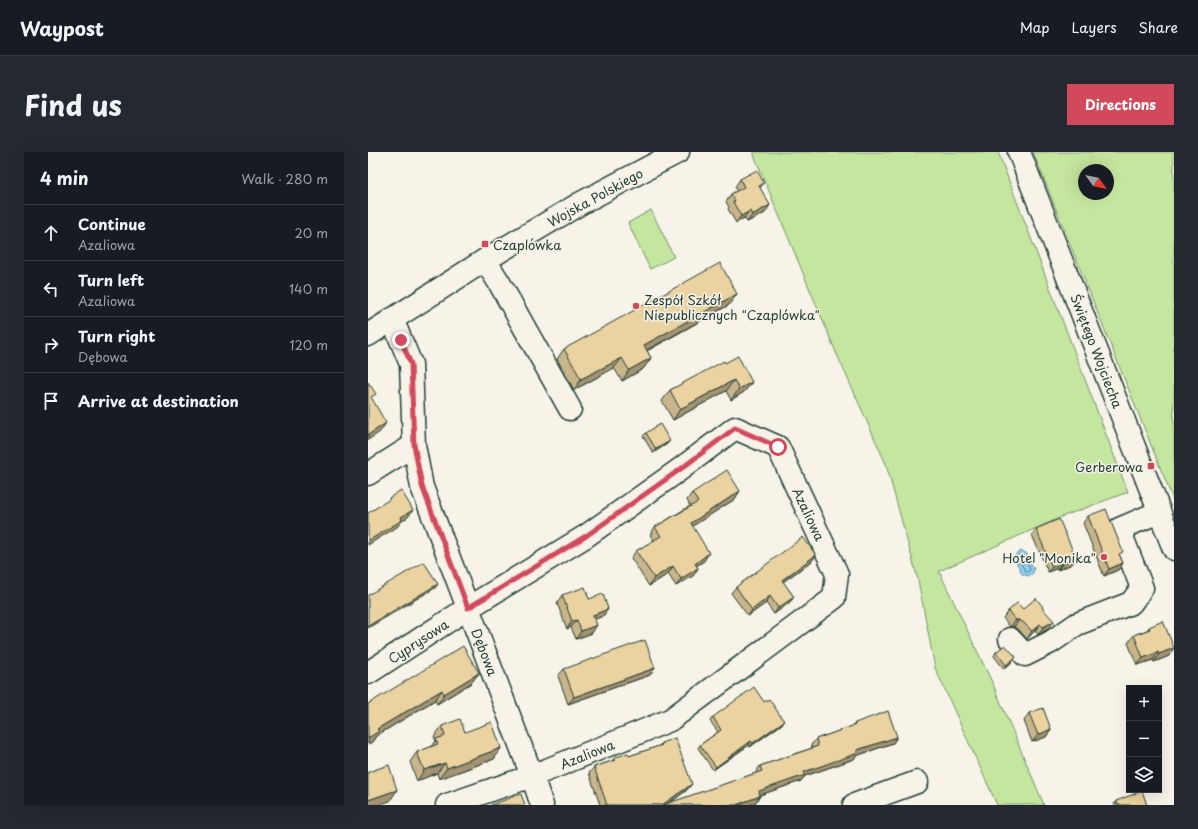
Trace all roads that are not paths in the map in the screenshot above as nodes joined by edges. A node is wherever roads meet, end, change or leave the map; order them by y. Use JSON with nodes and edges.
{"nodes":[{"id":1,"x":678,"y":152,"type":"edge"},
{"id":2,"x":1020,"y":152,"type":"edge"},
{"id":3,"x":485,"y":260,"type":"junction"},
{"id":4,"x":392,"y":319,"type":"junction"},
{"id":5,"x":368,"y":335,"type":"edge"},
{"id":6,"x":570,"y":409,"type":"dead end"},
{"id":7,"x":414,"y":445,"type":"junction"},
{"id":8,"x":368,"y":474,"type":"edge"},
{"id":9,"x":1166,"y":520,"type":"edge"},
{"id":10,"x":1174,"y":550,"type":"edge"},
{"id":11,"x":468,"y":608,"type":"junction"},
{"id":12,"x":1010,"y":639,"type":"dead end"},
{"id":13,"x":368,"y":673,"type":"edge"},
{"id":14,"x":532,"y":776,"type":"junction"},
{"id":15,"x":917,"y":782,"type":"dead end"},
{"id":16,"x":447,"y":805,"type":"edge"},
{"id":17,"x":542,"y":805,"type":"edge"},
{"id":18,"x":854,"y":805,"type":"edge"}],
"edges":[{"from":1,"to":3,"type":"street","name":"Wojska Polskiego"},
{"from":2,"to":9,"type":"street","name":"Świętego Wojciecha"},
{"from":3,"to":4,"type":"street","name":"Wojska Polskiego"},
{"from":3,"to":6,"type":"street"},
{"from":4,"to":5,"type":"street","name":"Wojska Polskiego"},
{"from":4,"to":7,"type":"street","name":"Dębowa"},
{"from":7,"to":8,"type":"street"},
{"from":7,"to":11,"type":"street","name":"Dębowa"},
{"from":9,"to":10,"type":"street","name":"Świętego Wojciecha"},
{"from":9,"to":12,"type":"street"},
{"from":11,"to":13,"type":"street","name":"Cyprysowa"},
{"from":11,"to":14,"type":"street","name":"Dębowa"},
{"from":11,"to":14,"type":"street","name":"Azaliowa"},
{"from":14,"to":16,"type":"street"},
{"from":14,"to":17,"type":"street","name":"Dębowa"},
{"from":15,"to":18,"type":"street"}]}
